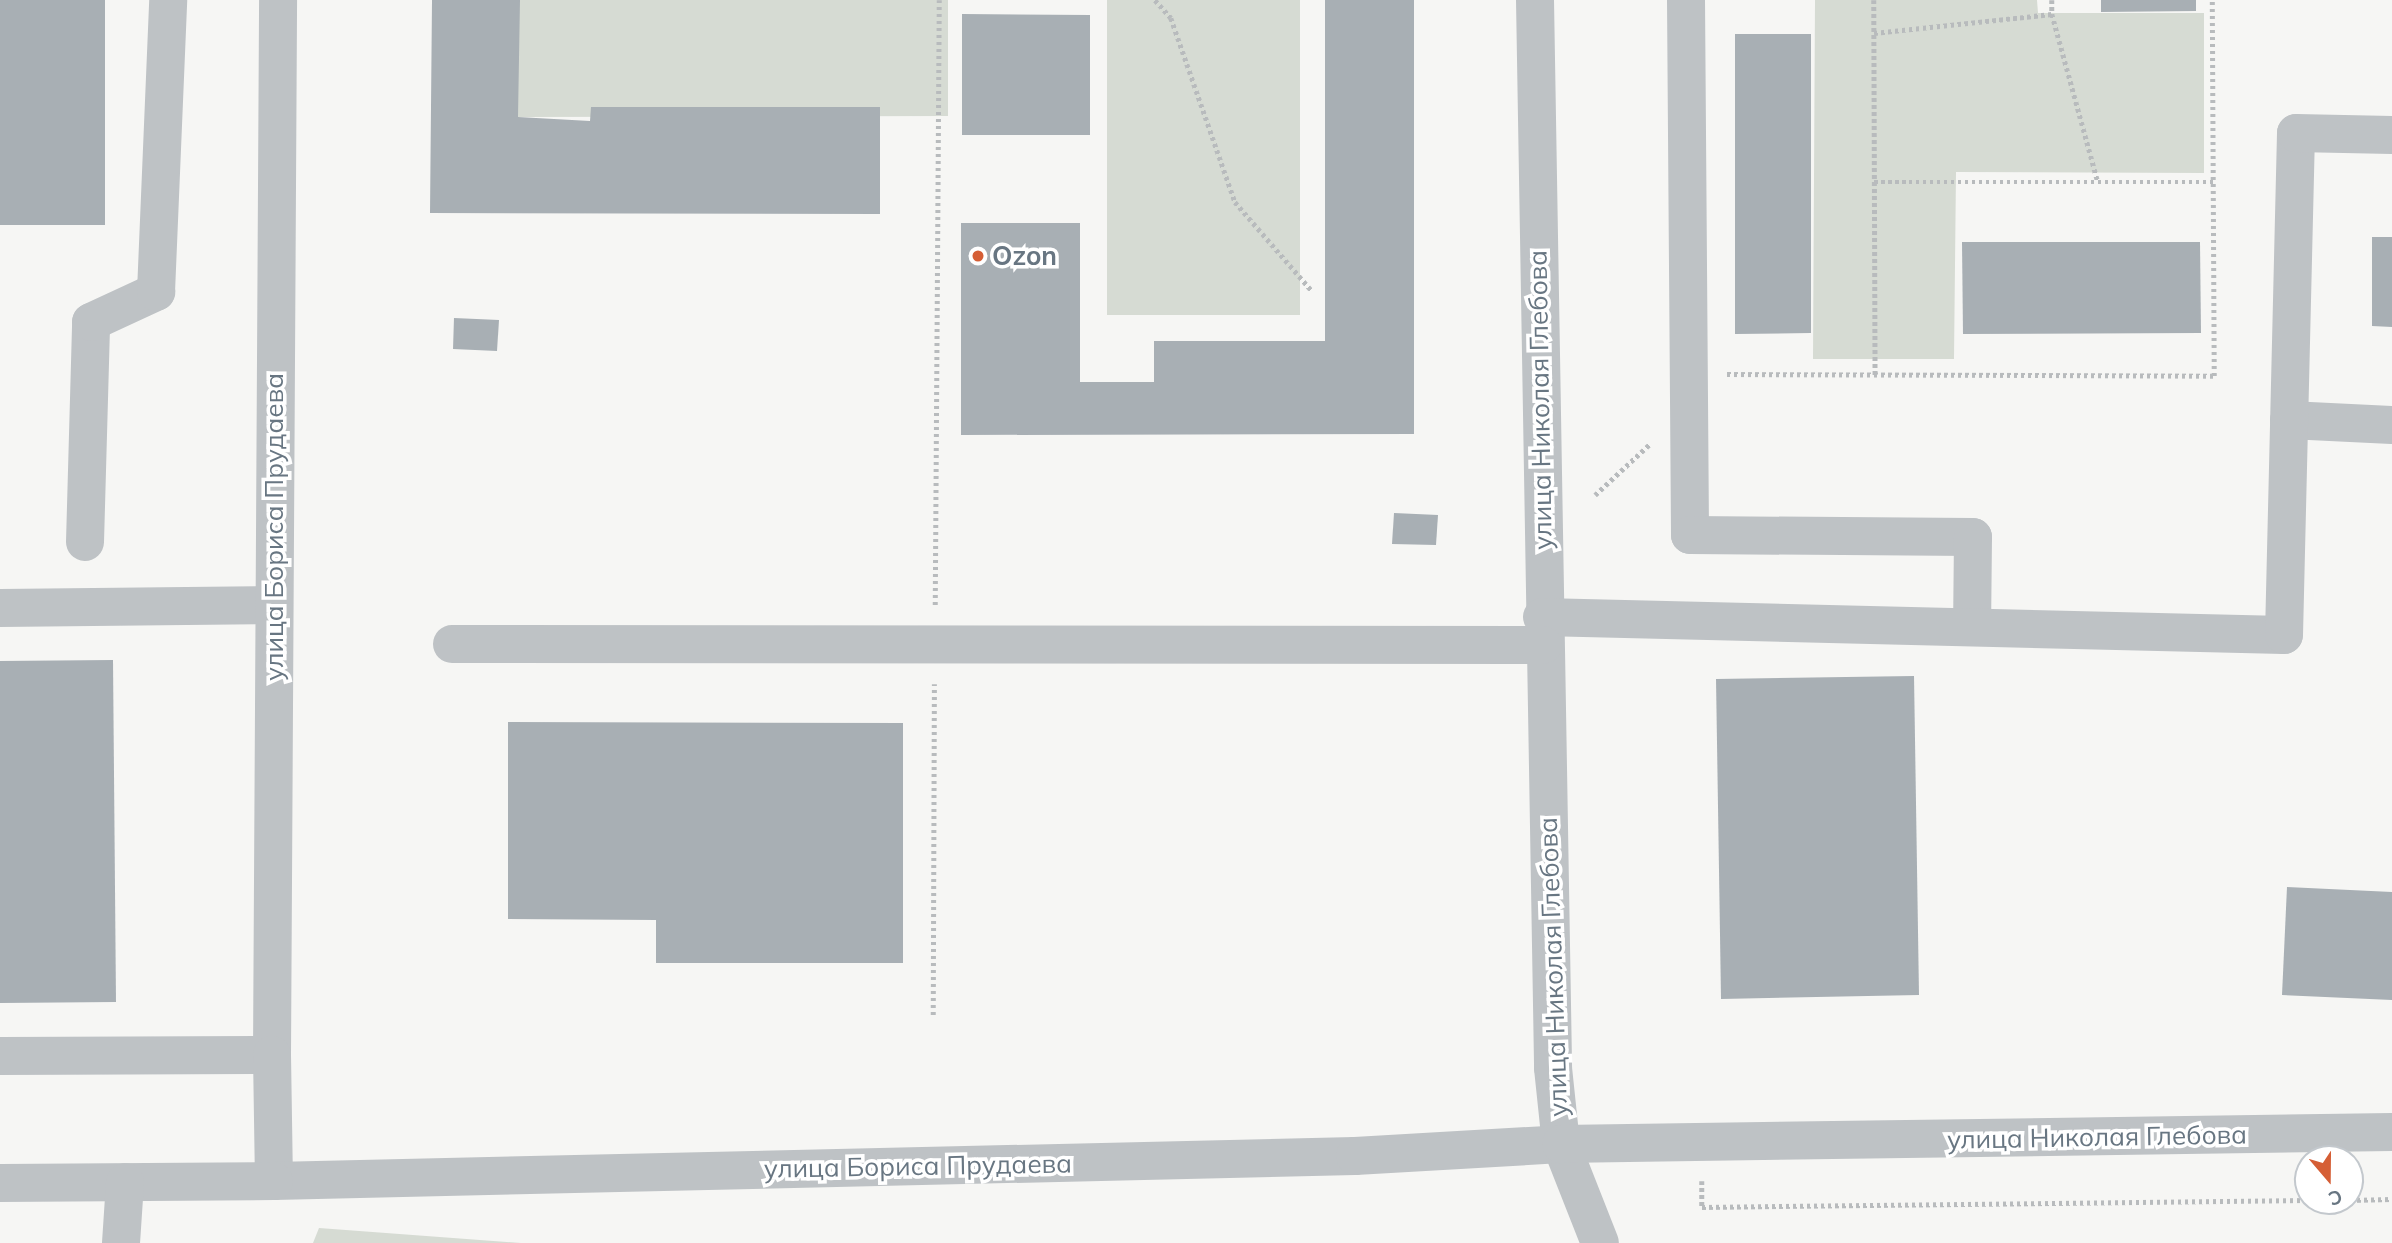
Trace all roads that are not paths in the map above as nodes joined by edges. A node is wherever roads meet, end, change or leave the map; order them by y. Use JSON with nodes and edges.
{"nodes":[{"id":1,"x":168,"y":0,"type":"edge"},
{"id":2,"x":278,"y":0,"type":"edge"},
{"id":3,"x":1535,"y":0,"type":"edge"},
{"id":4,"x":1686,"y":0,"type":"edge"},
{"id":5,"x":2392,"y":135,"type":"edge"},
{"id":6,"x":2289,"y":420,"type":"junction"},
{"id":7,"x":2392,"y":425,"type":"edge"},
{"id":8,"x":85,"y":542,"type":"dead end"},
{"id":9,"x":274,"y":605,"type":"junction"},
{"id":10,"x":0,"y":608,"type":"edge"},
{"id":11,"x":1972,"y":627,"type":"junction"},
{"id":12,"x":1543,"y":631,"type":"junction"},
{"id":13,"x":452,"y":644,"type":"dead end"},
{"id":14,"x":272,"y":1055,"type":"junction"},
{"id":15,"x":0,"y":1056,"type":"edge"},
{"id":16,"x":2392,"y":1132,"type":"edge"},
{"id":17,"x":1561,"y":1144,"type":"junction"},
{"id":18,"x":274,"y":1181,"type":"junction"},
{"id":19,"x":125,"y":1182,"type":"junction"},
{"id":20,"x":0,"y":1183,"type":"edge"},
{"id":21,"x":121,"y":1243,"type":"edge"},
{"id":22,"x":1600,"y":1243,"type":"edge"}],
"edges":[{"from":1,"to":8,"type":"street"},
{"from":2,"to":9,"type":"street","name":"улица Бориса Прудаева"},
{"from":3,"to":12,"type":"street","name":"улица Николая Глебова"},
{"from":4,"to":11,"type":"street"},
{"from":5,"to":6,"type":"street"},
{"from":6,"to":7,"type":"street"},
{"from":6,"to":11,"type":"street"},
{"from":9,"to":10,"type":"street"},
{"from":9,"to":14,"type":"street","name":"улица Бориса Прудаева"},
{"from":11,"to":12,"type":"street"},
{"from":12,"to":13,"type":"street"},
{"from":12,"to":17,"type":"street","name":"улица Николая Глебова"},
{"from":14,"to":15,"type":"street"},
{"from":14,"to":18,"type":"street","name":"улица Бориса Прудаева"},
{"from":16,"to":17,"type":"street","name":"улица Николая Глебова"},
{"from":17,"to":18,"type":"street","name":"улица Бориса Прудаева"},
{"from":17,"to":22,"type":"street"},
{"from":18,"to":19,"type":"street","name":"улица Бориса Прудаева"},
{"from":19,"to":20,"type":"street","name":"улица Бориса Прудаева"},
{"from":19,"to":21,"type":"street"}]}
